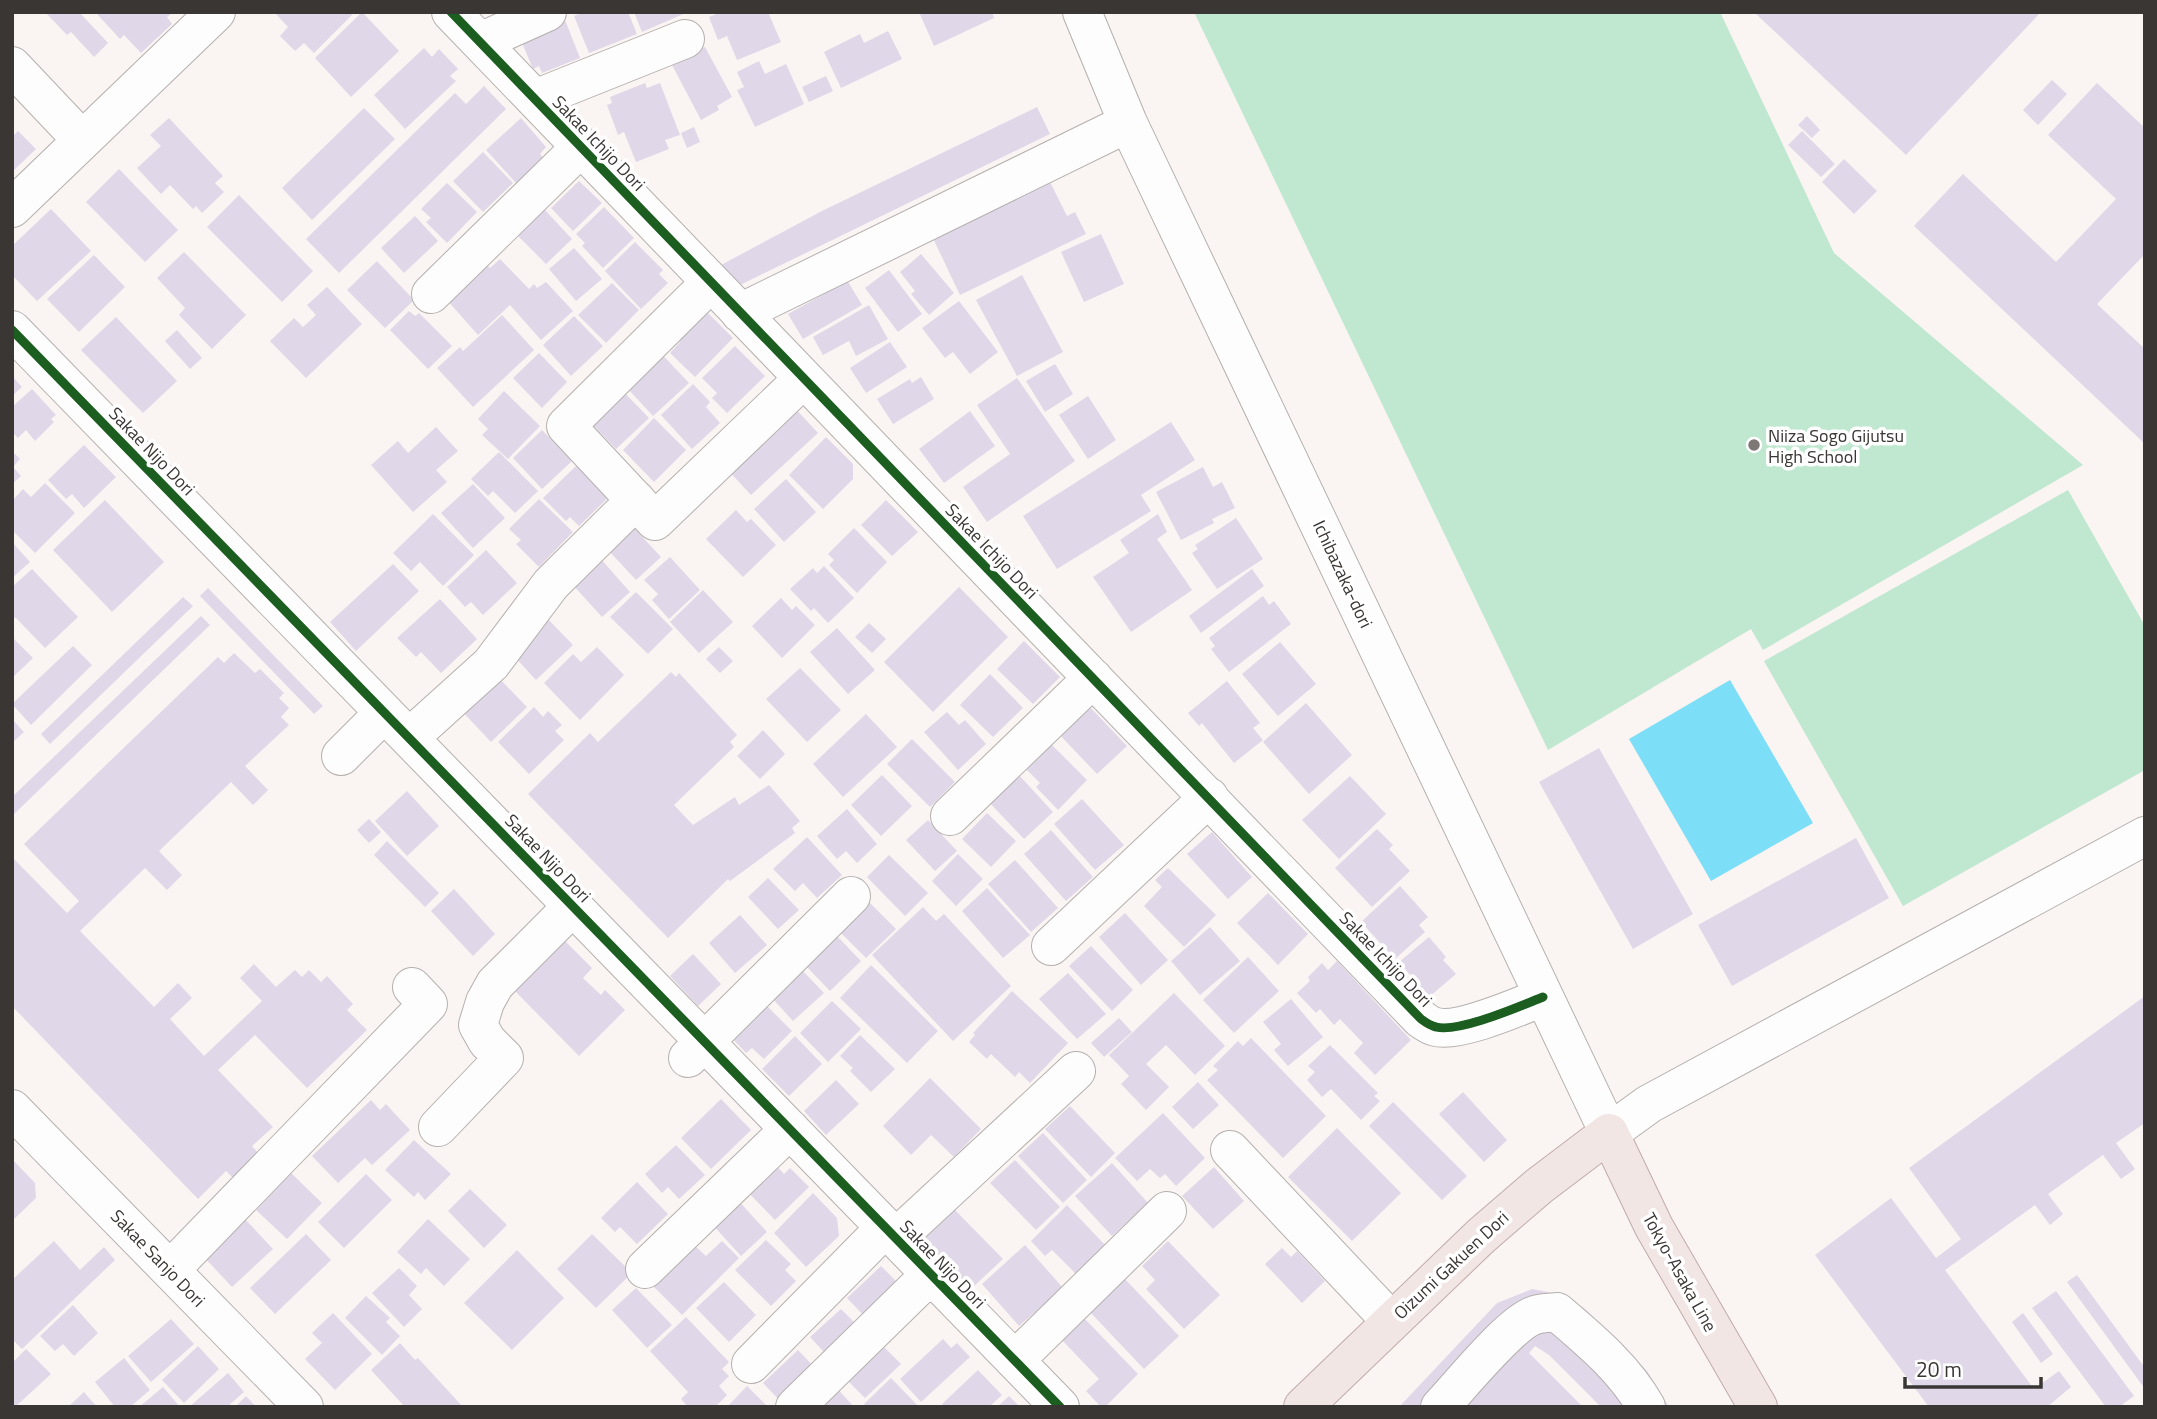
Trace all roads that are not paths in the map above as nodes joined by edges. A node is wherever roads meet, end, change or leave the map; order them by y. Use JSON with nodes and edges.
{"nodes":[{"id":1,"x":216,"y":12,"type":"edge"},
{"id":2,"x":451,"y":12,"type":"edge"},
{"id":3,"x":547,"y":12,"type":"edge"},
{"id":4,"x":1082,"y":12,"type":"edge"},
{"id":5,"x":685,"y":40,"type":"dead end"},
{"id":6,"x":480,"y":42,"type":"junction"},
{"id":7,"x":12,"y":66,"type":"edge"},
{"id":8,"x":535,"y":99,"type":"junction"},
{"id":9,"x":1128,"y":123,"type":"junction"},
{"id":10,"x":82,"y":140,"type":"junction"},
{"id":11,"x":581,"y":148,"type":"junction"},
{"id":12,"x":12,"y":208,"type":"edge"},
{"id":13,"x":711,"y":282,"type":"junction"},
{"id":14,"x":432,"y":294,"type":"dead end"},
{"id":15,"x":740,"y":313,"type":"junction"},
{"id":16,"x":12,"y":330,"type":"edge"},
{"id":17,"x":803,"y":379,"type":"junction"},
{"id":18,"x":636,"y":500,"type":"junction"},
{"id":19,"x":1093,"y":678,"type":"junction"},
{"id":20,"x":397,"y":725,"type":"junction"},
{"id":21,"x":341,"y":756,"type":"dead end"},
{"id":22,"x":1209,"y":797,"type":"junction"},
{"id":23,"x":950,"y":816,"type":"dead end"},
{"id":24,"x":2145,"y":836,"type":"edge"},
{"id":25,"x":851,"y":895,"type":"dead end"},
{"id":26,"x":573,"y":906,"type":"junction"},
{"id":27,"x":1051,"y":946,"type":"dead end"},
{"id":28,"x":412,"y":987,"type":"dead end"},
{"id":29,"x":1543,"y":997,"type":"junction"},
{"id":30,"x":696,"y":1049,"type":"junction"},
{"id":31,"x":1076,"y":1071,"type":"dead end"},
{"id":32,"x":12,"y":1109,"type":"edge"},
{"id":33,"x":438,"y":1127,"type":"dead end"},
{"id":34,"x":790,"y":1129,"type":"junction"},
{"id":35,"x":1609,"y":1133,"type":"junction"},
{"id":36,"x":1230,"y":1150,"type":"dead end"},
{"id":37,"x":1167,"y":1210,"type":"dead end"},
{"id":38,"x":891,"y":1233,"type":"junction"},
{"id":39,"x":645,"y":1269,"type":"dead end"},
{"id":40,"x":170,"y":1270,"type":"junction"},
{"id":41,"x":931,"y":1274,"type":"junction"},
{"id":42,"x":1391,"y":1321,"type":"junction"},
{"id":43,"x":1015,"y":1360,"type":"junction"},
{"id":44,"x":751,"y":1364,"type":"dead end"},
{"id":45,"x":304,"y":1407,"type":"edge"},
{"id":46,"x":795,"y":1407,"type":"edge"},
{"id":47,"x":1060,"y":1407,"type":"edge"},
{"id":48,"x":1303,"y":1407,"type":"edge"},
{"id":49,"x":1440,"y":1407,"type":"edge"},
{"id":50,"x":1646,"y":1407,"type":"edge"},
{"id":51,"x":1758,"y":1407,"type":"edge"}],
"edges":[{"from":1,"to":10,"type":"street"},
{"from":2,"to":6,"type":"street","name":"Sakae Ichijo Dori"},
{"from":3,"to":6,"type":"street"},
{"from":4,"to":9,"type":"street","name":"Ichibazaka-dori"},
{"from":5,"to":8,"type":"street"},
{"from":6,"to":8,"type":"street","name":"Sakae Ichijo Dori"},
{"from":7,"to":10,"type":"street"},
{"from":8,"to":11,"type":"street","name":"Sakae Ichijo Dori"},
{"from":9,"to":15,"type":"street"},
{"from":9,"to":29,"type":"street","name":"Ichibazaka-dori"},
{"from":10,"to":12,"type":"street"},
{"from":11,"to":13,"type":"street","name":"Sakae Ichijo Dori"},
{"from":11,"to":14,"type":"street"},
{"from":13,"to":15,"type":"street","name":"Sakae Ichijo Dori"},
{"from":13,"to":18,"type":"street"},
{"from":15,"to":17,"type":"street","name":"Sakae Ichijo Dori"},
{"from":16,"to":20,"type":"street","name":"Sakae Nijo Dori"},
{"from":17,"to":18,"type":"street"},
{"from":17,"to":19,"type":"street","name":"Sakae Ichijo Dori"},
{"from":18,"to":20,"type":"street"},
{"from":19,"to":22,"type":"street","name":"Sakae Ichijo Dori"},
{"from":19,"to":23,"type":"street"},
{"from":20,"to":21,"type":"street"},
{"from":20,"to":26,"type":"street","name":"Sakae Nijo Dori"},
{"from":22,"to":27,"type":"street"},
{"from":22,"to":29,"type":"street","name":"Sakae Ichijo Dori"},
{"from":24,"to":35,"type":"street"},
{"from":25,"to":30,"type":"street"},
{"from":26,"to":30,"type":"street","name":"Sakae Nijo Dori"},
{"from":26,"to":33,"type":"street"},
{"from":28,"to":40,"type":"street"},
{"from":29,"to":35,"type":"street","name":"Ichibazaka-dori"},
{"from":30,"to":34,"type":"street","name":"Sakae Nijo Dori"},
{"from":31,"to":38,"type":"street"},
{"from":32,"to":40,"type":"street","name":"Sakae Sanjo Dori"},
{"from":34,"to":38,"type":"street","name":"Sakae Nijo Dori"},
{"from":34,"to":39,"type":"street"},
{"from":35,"to":42,"type":"main road","name":"Oizumi Gakuen Dori"},
{"from":35,"to":51,"type":"main road","name":"Tokyo-Asaka Line"},
{"from":36,"to":42,"type":"street"},
{"from":37,"to":43,"type":"street"},
{"from":38,"to":41,"type":"street","name":"Sakae Nijo Dori"},
{"from":38,"to":44,"type":"street"},
{"from":40,"to":45,"type":"street","name":"Sakae Sanjo Dori"},
{"from":41,"to":43,"type":"street","name":"Sakae Nijo Dori"},
{"from":41,"to":46,"type":"street"},
{"from":42,"to":48,"type":"main road","name":"Oizumi Gakuen Dori"},
{"from":43,"to":47,"type":"street","name":"Sakae Nijo Dori"},
{"from":49,"to":50,"type":"street"}]}
